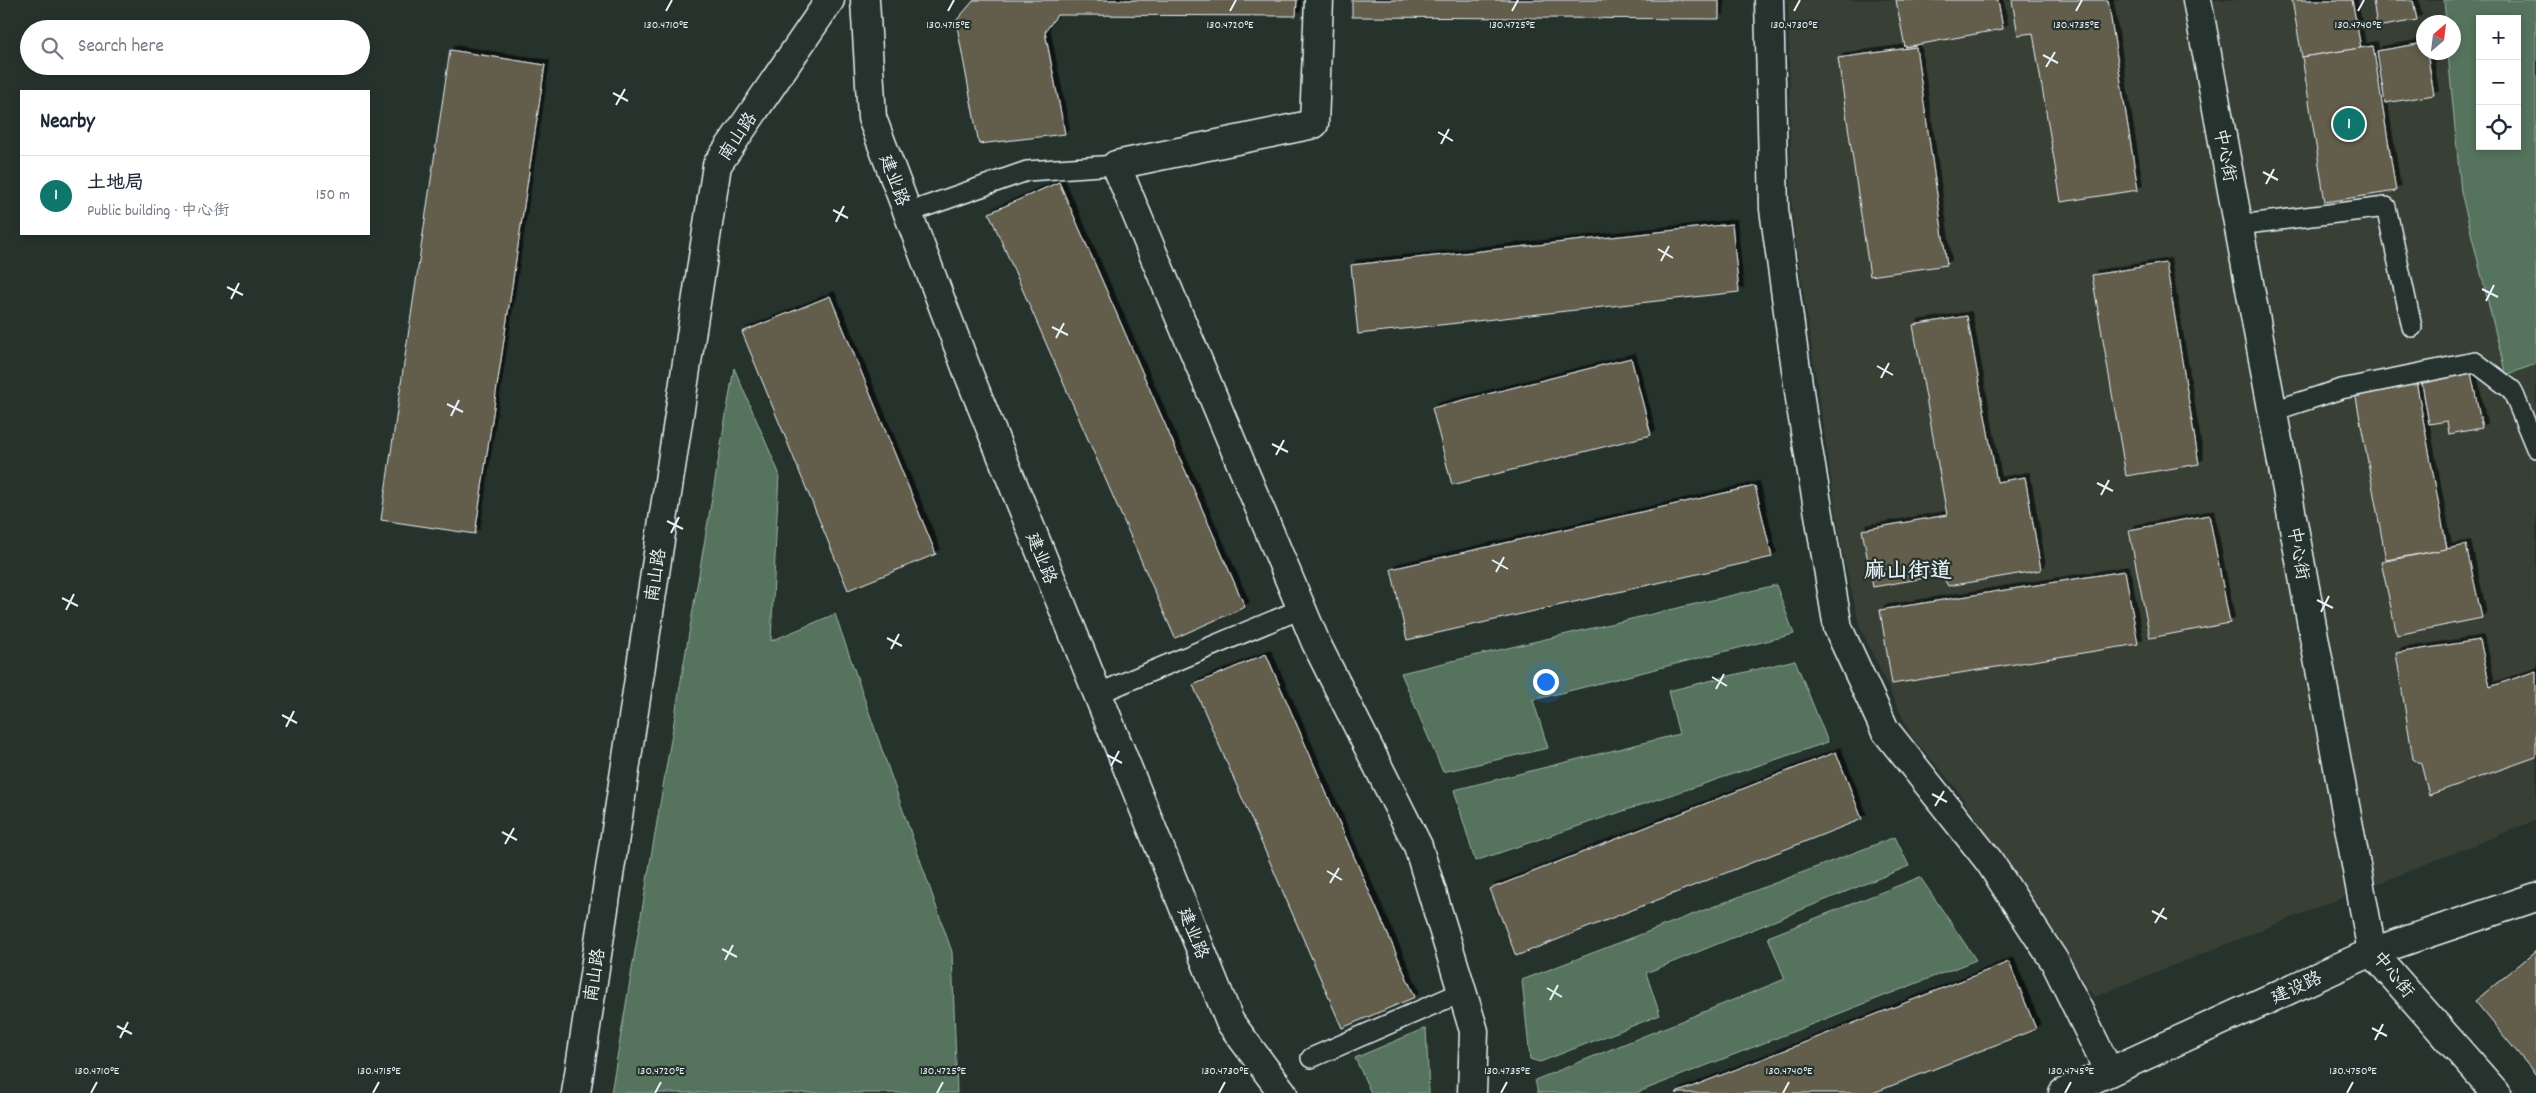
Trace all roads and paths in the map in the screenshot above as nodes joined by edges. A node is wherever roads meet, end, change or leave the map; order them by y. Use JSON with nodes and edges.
{"nodes":[{"id":1,"x":830,"y":0,"type":"edge"},
{"id":2,"x":865,"y":0,"type":"edge"},
{"id":3,"x":1319,"y":0,"type":"edge"},
{"id":4,"x":1770,"y":0,"type":"edge"},
{"id":5,"x":2197,"y":0,"type":"edge"},
{"id":6,"x":1116,"y":165,"type":"junction"},
{"id":7,"x":907,"y":212,"type":"junction"},
{"id":8,"x":2239,"y":225,"type":"junction"},
{"id":9,"x":2412,"y":327,"type":"dead end"},
{"id":10,"x":2273,"y":410,"type":"junction"},
{"id":11,"x":2536,"y":448,"type":"edge"},
{"id":12,"x":1301,"y":609,"type":"junction"},
{"id":13,"x":1097,"y":694,"type":"junction"},
{"id":14,"x":2536,"y":897,"type":"edge"},
{"id":15,"x":2372,"y":952,"type":"junction"},
{"id":16,"x":1462,"y":992,"type":"junction"},
{"id":17,"x":1311,"y":1058,"type":"dead end"},
{"id":18,"x":2109,"y":1072,"type":"junction"},
{"id":19,"x":576,"y":1093,"type":"edge"},
{"id":20,"x":1283,"y":1093,"type":"edge"},
{"id":21,"x":1472,"y":1093,"type":"edge"},
{"id":22,"x":2063,"y":1093,"type":"edge"},
{"id":23,"x":2496,"y":1093,"type":"edge"}],
"edges":[{"from":1,"to":19,"type":"street","name":"南山路"},
{"from":2,"to":7,"type":"street","name":"建业路"},
{"from":3,"to":6,"type":"street"},
{"from":4,"to":18,"type":"street"},
{"from":5,"to":8,"type":"street","name":"中心街"},
{"from":6,"to":7,"type":"lane"},
{"from":6,"to":12,"type":"street"},
{"from":7,"to":13,"type":"street","name":"建业路"},
{"from":8,"to":9,"type":"lane"},
{"from":8,"to":10,"type":"street","name":"中心街"},
{"from":10,"to":11,"type":"lane"},
{"from":10,"to":15,"type":"street","name":"中心街"},
{"from":12,"to":13,"type":"lane"},
{"from":12,"to":16,"type":"street"},
{"from":13,"to":20,"type":"street","name":"建业路"},
{"from":14,"to":15,"type":"street","name":"建设路"},
{"from":15,"to":18,"type":"street","name":"建设路"},
{"from":15,"to":23,"type":"street","name":"中心街"},
{"from":16,"to":17,"type":"lane"},
{"from":16,"to":21,"type":"street"},
{"from":18,"to":22,"type":"street","name":"建设路"}]}
